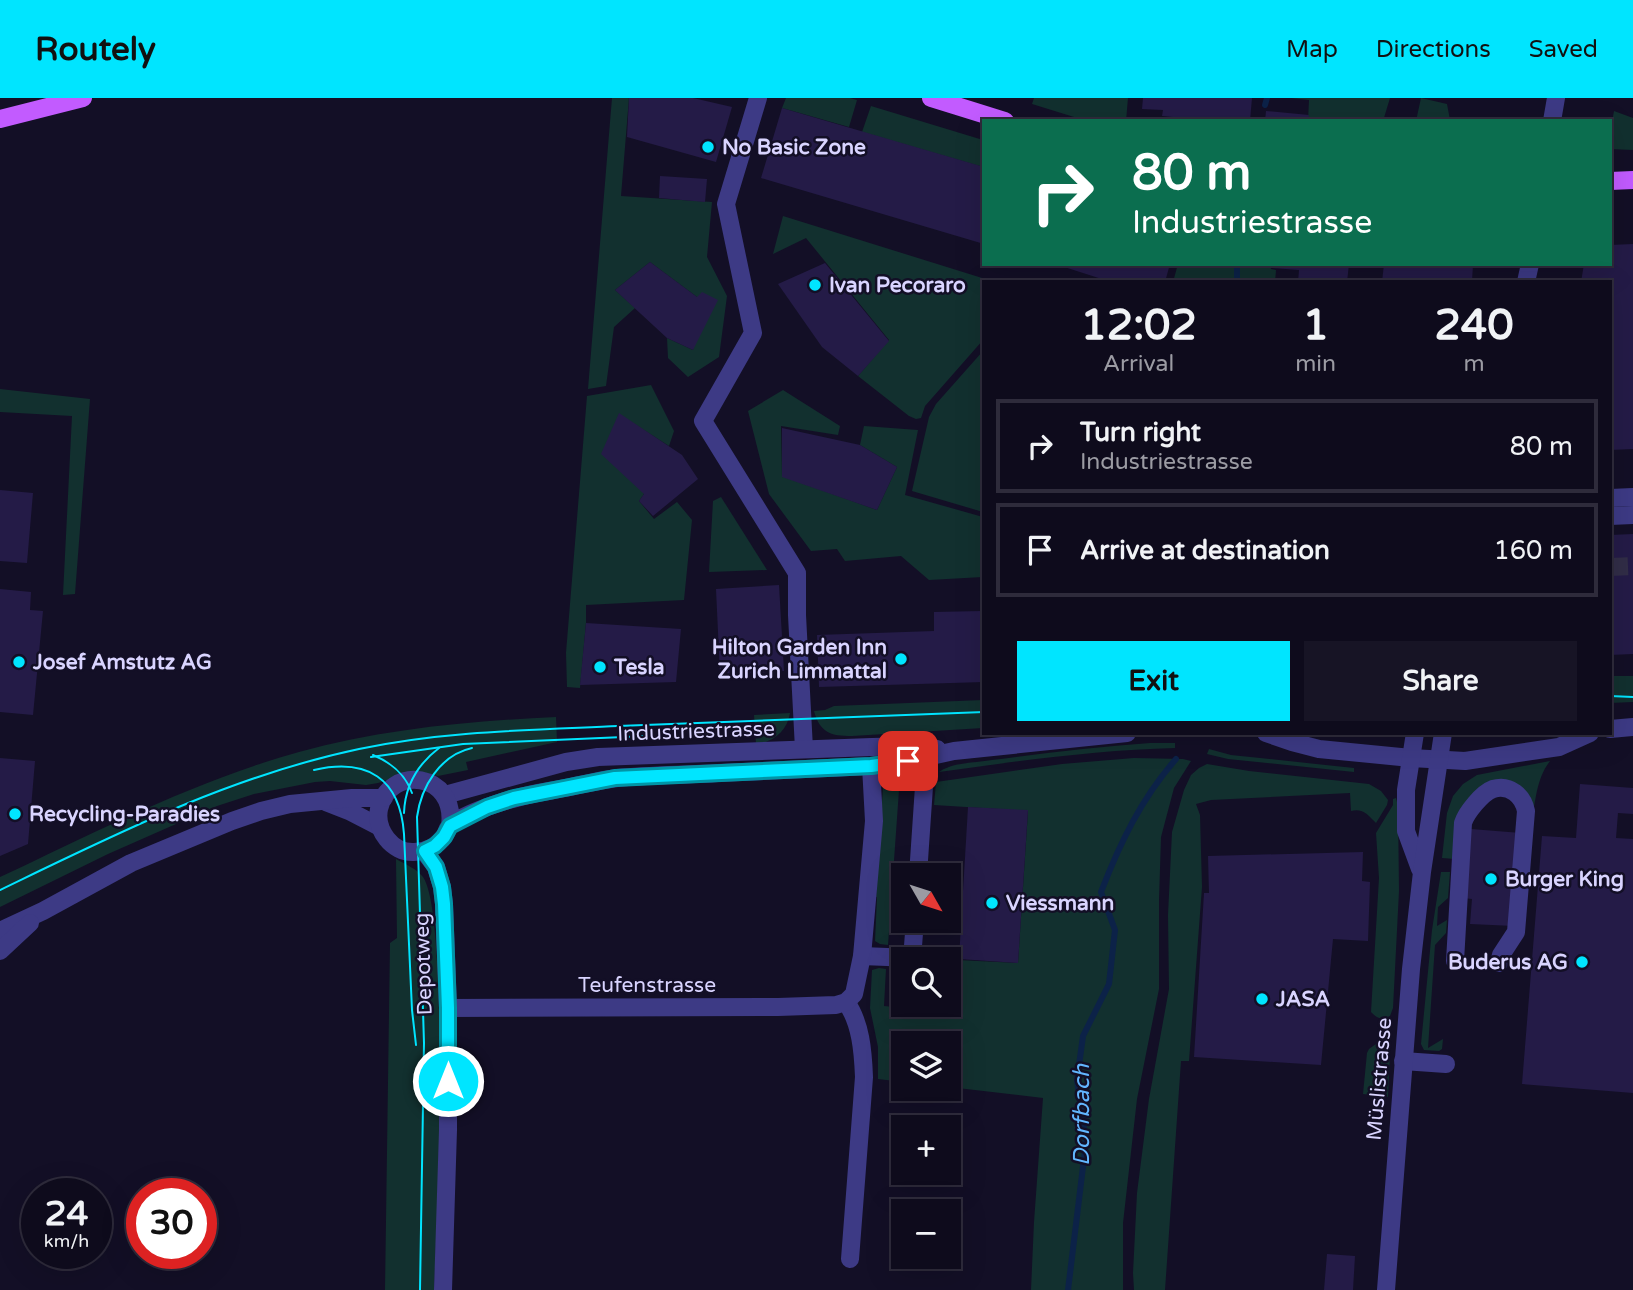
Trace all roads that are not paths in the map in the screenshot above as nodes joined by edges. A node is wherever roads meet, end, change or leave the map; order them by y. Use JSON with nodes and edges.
{"nodes":[{"id":1,"x":83,"y":98,"type":"edge"},
{"id":2,"x":758,"y":98,"type":"edge"},
{"id":3,"x":931,"y":98,"type":"edge"},
{"id":4,"x":1556,"y":98,"type":"edge"},
{"id":5,"x":0,"y":119,"type":"edge"},
{"id":6,"x":998,"y":119,"type":"edge"},
{"id":7,"x":1552,"y":119,"type":"edge"},
{"id":8,"x":1633,"y":180,"type":"edge"},
{"id":9,"x":1612,"y":181,"type":"edge"},
{"id":10,"x":1633,"y":496,"type":"edge"},
{"id":11,"x":1612,"y":498,"type":"edge"},
{"id":12,"x":1633,"y":515,"type":"edge"},
{"id":13,"x":1612,"y":516,"type":"edge"},
{"id":14,"x":1633,"y":727,"type":"edge"},
{"id":15,"x":1612,"y":729,"type":"edge"},
{"id":16,"x":1108,"y":735,"type":"edge"},
{"id":17,"x":1271,"y":735,"type":"edge"},
{"id":18,"x":1415,"y":735,"type":"edge"},
{"id":19,"x":1443,"y":735,"type":"edge"},
{"id":20,"x":1586,"y":735,"type":"edge"},
{"id":21,"x":804,"y":748,"type":"junction"},
{"id":22,"x":954,"y":751,"type":"junction"},
{"id":23,"x":926,"y":757,"type":"junction"},
{"id":24,"x":1410,"y":758,"type":"junction"},
{"id":25,"x":1440,"y":760,"type":"junction"},
{"id":26,"x":871,"y":766,"type":"junction"},
{"id":27,"x":445,"y":795,"type":"junction"},
{"id":28,"x":384,"y":797,"type":"junction"},
{"id":29,"x":323,"y":801,"type":"junction"},
{"id":30,"x":450,"y":826,"type":"junction"},
{"id":31,"x":380,"y":827,"type":"junction"},
{"id":32,"x":425,"y":851,"type":"junction"},
{"id":33,"x":919,"y":863,"type":"edge"},
{"id":34,"x":1422,"y":872,"type":"junction"},
{"id":35,"x":43,"y":911,"type":"junction"},
{"id":36,"x":0,"y":931,"type":"edge"},
{"id":37,"x":0,"y":951,"type":"edge"},
{"id":38,"x":862,"y":956,"type":"junction"},
{"id":39,"x":891,"y":958,"type":"edge"},
{"id":40,"x":1455,"y":961,"type":"dead end"},
{"id":41,"x":1499,"y":962,"type":"dead end"},
{"id":42,"x":848,"y":1001,"type":"junction"},
{"id":43,"x":448,"y":1008,"type":"junction"},
{"id":44,"x":1403,"y":1062,"type":"junction"},
{"id":45,"x":1446,"y":1064,"type":"dead end"},
{"id":46,"x":850,"y":1259,"type":"dead end"},
{"id":47,"x":443,"y":1290,"type":"edge"},
{"id":48,"x":1386,"y":1290,"type":"edge"}],
"edges":[{"from":1,"to":5,"type":"main road"},
{"from":2,"to":21,"type":"street"},
{"from":3,"to":6,"type":"main road"},
{"from":4,"to":7,"type":"street"},
{"from":8,"to":9,"type":"main road"},
{"from":10,"to":11,"type":"street"},
{"from":12,"to":13,"type":"street"},
{"from":14,"to":15,"type":"street"},
{"from":16,"to":22,"type":"street","name":"Industriestrasse"},
{"from":17,"to":24,"type":"street"},
{"from":18,"to":24,"type":"street","name":"Müslistrasse"},
{"from":19,"to":25,"type":"street","name":"Müslistrasse"},
{"from":20,"to":25,"type":"street"},
{"from":21,"to":22,"type":"street","name":"Industriestrasse"},
{"from":21,"to":27,"type":"street","name":"Industriestrasse"},
{"from":22,"to":23,"type":"street","name":"Industriestrasse"},
{"from":23,"to":26,"type":"street","name":"Industriestrasse"},
{"from":23,"to":33,"type":"street"},
{"from":24,"to":25,"type":"street"},
{"from":24,"to":34,"type":"street","name":"Müslistrasse"},
{"from":25,"to":34,"type":"street","name":"Müslistrasse"},
{"from":26,"to":30,"type":"street","name":"Industriestrasse"},
{"from":26,"to":38,"type":"street"},
{"from":27,"to":28,"type":"street"},
{"from":27,"to":30,"type":"street"},
{"from":28,"to":29,"type":"street"},
{"from":28,"to":31,"type":"street"},
{"from":29,"to":31,"type":"street"},
{"from":29,"to":35,"type":"street"},
{"from":30,"to":32,"type":"street","name":"Industriestrasse"},
{"from":31,"to":32,"type":"street"},
{"from":32,"to":43,"type":"street","name":"Depotweg"},
{"from":34,"to":44,"type":"street","name":"Müslistrasse"},
{"from":35,"to":36,"type":"street"},
{"from":35,"to":37,"type":"street"},
{"from":38,"to":39,"type":"street"},
{"from":38,"to":42,"type":"street"},
{"from":40,"to":41,"type":"street"},
{"from":42,"to":43,"type":"street","name":"Teufenstrasse"},
{"from":42,"to":46,"type":"street"},
{"from":43,"to":47,"type":"street","name":"Depotweg"},
{"from":44,"to":45,"type":"street"},
{"from":44,"to":48,"type":"street","name":"Müslistrasse"}]}
